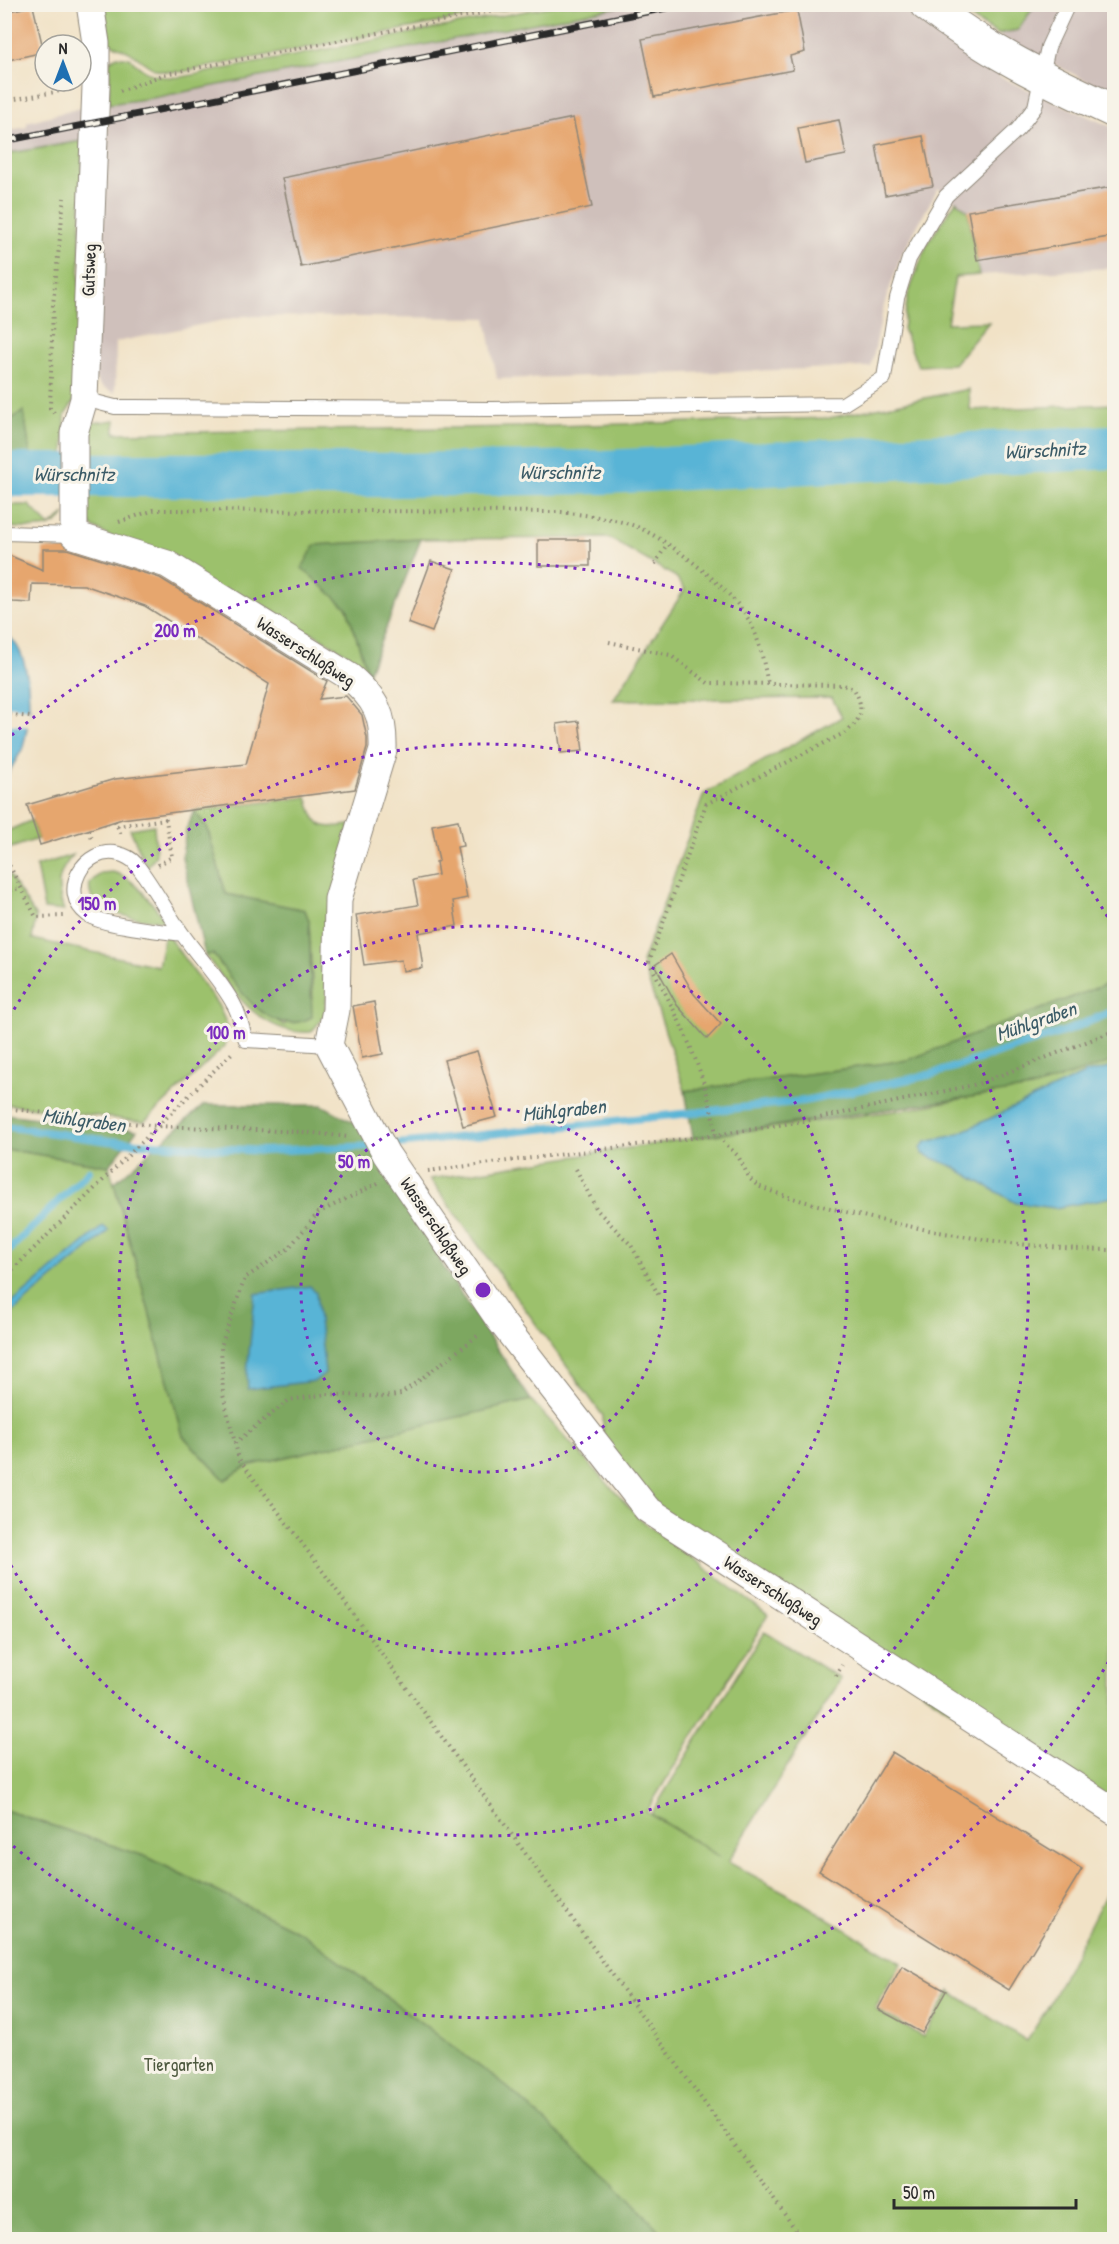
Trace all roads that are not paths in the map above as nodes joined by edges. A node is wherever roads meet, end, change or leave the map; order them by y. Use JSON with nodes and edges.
{"nodes":[{"id":1,"x":90,"y":4,"type":"edge"},
{"id":2,"x":926,"y":4,"type":"edge"},
{"id":3,"x":1068,"y":4,"type":"edge"},
{"id":4,"x":1041,"y":77,"type":"junction"},
{"id":5,"x":1114,"y":111,"type":"edge"},
{"id":6,"x":84,"y":399,"type":"junction"},
{"id":7,"x":79,"y":529,"type":"junction"},
{"id":8,"x":4,"y":533,"type":"edge"},
{"id":9,"x":182,"y":934,"type":"junction"},
{"id":10,"x":329,"y":1045,"type":"junction"},
{"id":11,"x":1114,"y":1811,"type":"edge"}],
"edges":[{"from":1,"to":6,"type":"street","name":"Gutsweg"},
{"from":2,"to":4,"type":"main road"},
{"from":3,"to":4,"type":"lane"},
{"from":4,"to":5,"type":"main road"},
{"from":4,"to":6,"type":"lane"},
{"from":6,"to":7,"type":"street","name":"Gutsweg"},
{"from":7,"to":8,"type":"lane"},
{"from":7,"to":10,"type":"street","name":"Wasserschloßweg"},
{"from":9,"to":9,"type":"lane"},
{"from":9,"to":10,"type":"lane"},
{"from":10,"to":11,"type":"street","name":"Wasserschloßweg"}]}
